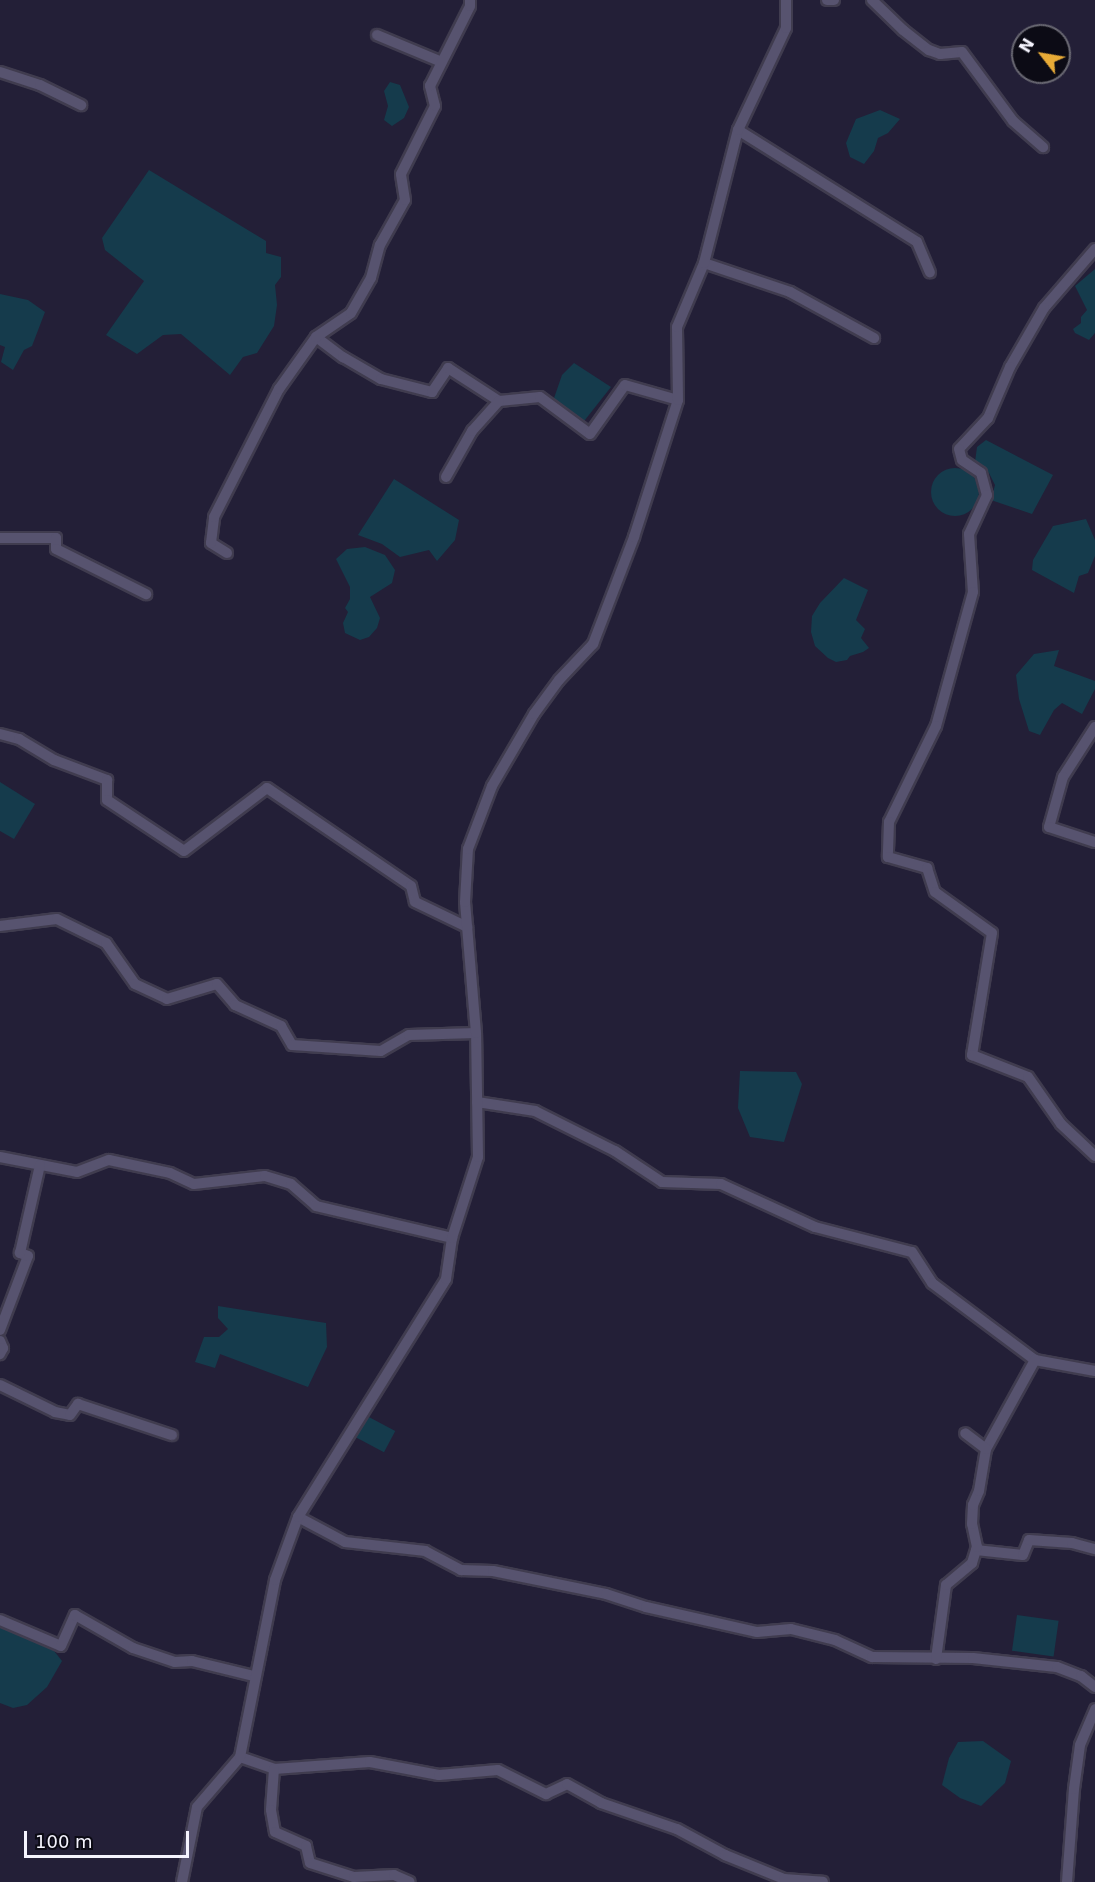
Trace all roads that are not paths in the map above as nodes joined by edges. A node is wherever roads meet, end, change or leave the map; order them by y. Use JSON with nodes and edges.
{"nodes":[{"id":1,"x":470,"y":0,"type":"edge"},
{"id":2,"x":786,"y":0,"type":"edge"},
{"id":3,"x":827,"y":0,"type":"edge"},
{"id":4,"x":834,"y":0,"type":"edge"},
{"id":5,"x":873,"y":0,"type":"edge"},
{"id":6,"x":377,"y":35,"type":"dead end"},
{"id":7,"x":442,"y":62,"type":"junction"},
{"id":8,"x":0,"y":72,"type":"edge"},
{"id":9,"x":81,"y":105,"type":"dead end"},
{"id":10,"x":738,"y":130,"type":"junction"},
{"id":11,"x":1043,"y":147,"type":"dead end"},
{"id":12,"x":1095,"y":249,"type":"edge"},
{"id":13,"x":704,"y":263,"type":"junction"},
{"id":14,"x":930,"y":272,"type":"dead end"},
{"id":15,"x":316,"y":337,"type":"junction"},
{"id":16,"x":874,"y":338,"type":"dead end"},
{"id":17,"x":678,"y":400,"type":"junction"},
{"id":18,"x":499,"y":401,"type":"junction"},
{"id":19,"x":446,"y":477,"type":"dead end"},
{"id":20,"x":0,"y":538,"type":"edge"},
{"id":21,"x":227,"y":553,"type":"dead end"},
{"id":22,"x":146,"y":594,"type":"dead end"},
{"id":23,"x":1095,"y":728,"type":"edge"},
{"id":24,"x":0,"y":734,"type":"edge"},
{"id":25,"x":1091,"y":742,"type":"edge"},
{"id":26,"x":1095,"y":842,"type":"edge"},
{"id":27,"x":0,"y":926,"type":"edge"},
{"id":28,"x":467,"y":927,"type":"junction"},
{"id":29,"x":476,"y":1033,"type":"junction"},
{"id":30,"x":477,"y":1102,"type":"junction"},
{"id":31,"x":1095,"y":1156,"type":"edge"},
{"id":32,"x":0,"y":1157,"type":"edge"},
{"id":33,"x":40,"y":1165,"type":"junction"},
{"id":34,"x":452,"y":1238,"type":"junction"},
{"id":35,"x":0,"y":1330,"type":"edge"},
{"id":36,"x":0,"y":1341,"type":"edge"},
{"id":37,"x":0,"y":1354,"type":"edge"},
{"id":38,"x":1035,"y":1360,"type":"junction"},
{"id":39,"x":1095,"y":1371,"type":"edge"},
{"id":40,"x":0,"y":1385,"type":"edge"},
{"id":41,"x":964,"y":1433,"type":"dead end"},
{"id":42,"x":172,"y":1435,"type":"dead end"},
{"id":43,"x":986,"y":1449,"type":"junction"},
{"id":44,"x":298,"y":1516,"type":"junction"},
{"id":45,"x":1095,"y":1549,"type":"edge"},
{"id":46,"x":976,"y":1550,"type":"junction"},
{"id":47,"x":0,"y":1620,"type":"edge"},
{"id":48,"x":936,"y":1659,"type":"junction"},
{"id":49,"x":254,"y":1676,"type":"junction"},
{"id":50,"x":1095,"y":1688,"type":"edge"},
{"id":51,"x":1095,"y":1709,"type":"edge"},
{"id":52,"x":240,"y":1757,"type":"junction"},
{"id":53,"x":274,"y":1769,"type":"junction"},
{"id":54,"x":182,"y":1882,"type":"edge"},
{"id":55,"x":410,"y":1882,"type":"edge"},
{"id":56,"x":823,"y":1882,"type":"edge"},
{"id":57,"x":1067,"y":1882,"type":"edge"}],
"edges":[{"from":1,"to":7,"type":"street"},
{"from":2,"to":10,"type":"street"},
{"from":3,"to":4,"type":"street"},
{"from":5,"to":11,"type":"street"},
{"from":6,"to":7,"type":"street"},
{"from":7,"to":15,"type":"street"},
{"from":8,"to":9,"type":"street"},
{"from":10,"to":13,"type":"street"},
{"from":10,"to":14,"type":"street"},
{"from":12,"to":31,"type":"street"},
{"from":13,"to":16,"type":"street"},
{"from":13,"to":17,"type":"street"},
{"from":15,"to":18,"type":"street"},
{"from":15,"to":21,"type":"street"},
{"from":17,"to":18,"type":"street"},
{"from":17,"to":28,"type":"street"},
{"from":18,"to":19,"type":"street"},
{"from":20,"to":22,"type":"street"},
{"from":23,"to":25,"type":"street"},
{"from":24,"to":28,"type":"street"},
{"from":25,"to":26,"type":"street"},
{"from":27,"to":29,"type":"street"},
{"from":28,"to":29,"type":"street"},
{"from":29,"to":30,"type":"street"},
{"from":30,"to":34,"type":"street"},
{"from":30,"to":38,"type":"street"},
{"from":32,"to":33,"type":"street"},
{"from":33,"to":34,"type":"street"},
{"from":33,"to":35,"type":"street"},
{"from":34,"to":44,"type":"street"},
{"from":36,"to":37,"type":"street"},
{"from":38,"to":39,"type":"street"},
{"from":38,"to":43,"type":"street"},
{"from":40,"to":42,"type":"street"},
{"from":41,"to":43,"type":"street"},
{"from":43,"to":46,"type":"street"},
{"from":44,"to":48,"type":"street"},
{"from":44,"to":49,"type":"street"},
{"from":45,"to":46,"type":"street"},
{"from":46,"to":48,"type":"street"},
{"from":47,"to":49,"type":"street"},
{"from":48,"to":50,"type":"street"},
{"from":49,"to":52,"type":"street"},
{"from":51,"to":57,"type":"street"},
{"from":52,"to":53,"type":"street"},
{"from":52,"to":54,"type":"street"},
{"from":53,"to":55,"type":"street"},
{"from":53,"to":56,"type":"street"}]}
